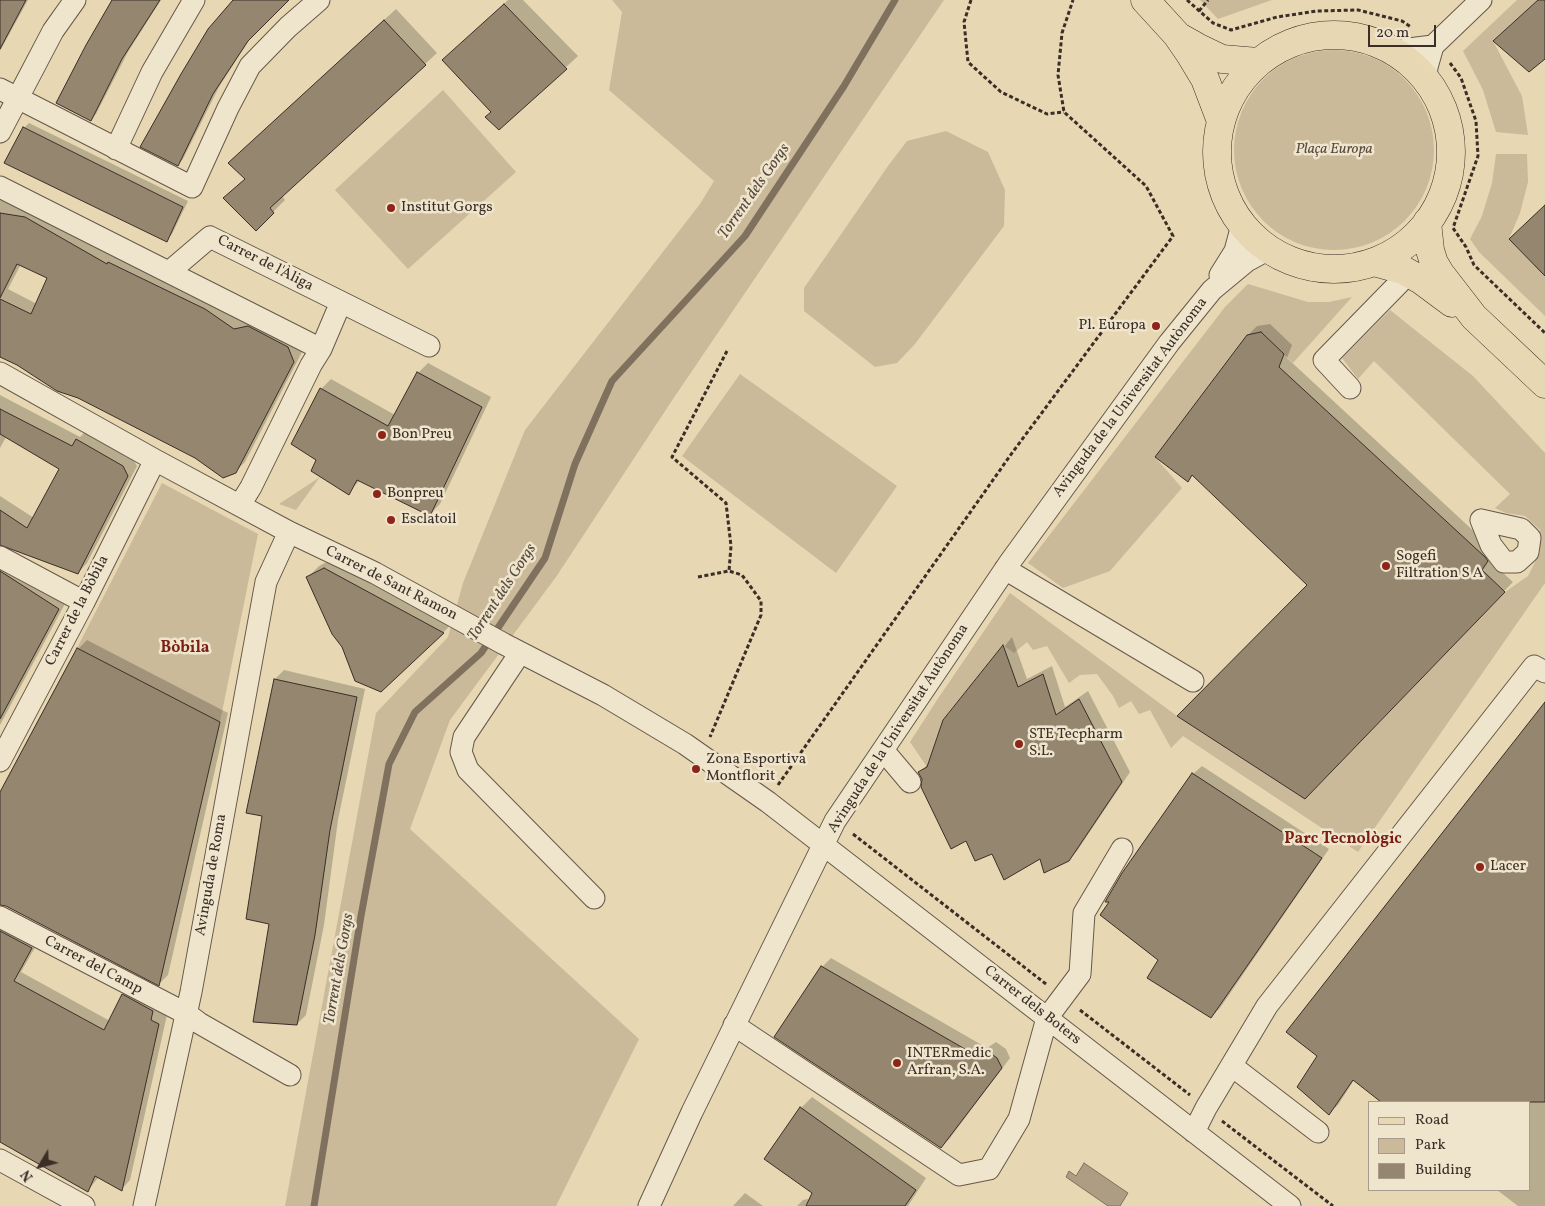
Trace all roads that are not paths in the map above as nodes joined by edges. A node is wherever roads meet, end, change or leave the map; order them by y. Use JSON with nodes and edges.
{"nodes":[{"id":1,"x":75,"y":0,"type":"edge"},
{"id":2,"x":194,"y":0,"type":"edge"},
{"id":3,"x":319,"y":0,"type":"edge"},
{"id":4,"x":1145,"y":0,"type":"edge"},
{"id":5,"x":1482,"y":0,"type":"edge"},
{"id":6,"x":1178,"y":35,"type":"junction"},
{"id":7,"x":1434,"y":45,"type":"junction"},
{"id":8,"x":1392,"y":51,"type":"junction"},
{"id":9,"x":1258,"y":62,"type":"junction"},
{"id":10,"x":1426,"y":82,"type":"junction"},
{"id":11,"x":9,"y":93,"type":"edge"},
{"id":12,"x":1221,"y":121,"type":"junction"},
{"id":13,"x":0,"y":132,"type":"edge"},
{"id":14,"x":116,"y":149,"type":"junction"},
{"id":15,"x":0,"y":186,"type":"edge"},
{"id":16,"x":1427,"y":222,"type":"junction"},
{"id":17,"x":1242,"y":225,"type":"junction"},
{"id":18,"x":1269,"y":249,"type":"junction"},
{"id":19,"x":1374,"y":262,"type":"junction"},
{"id":20,"x":169,"y":272,"type":"junction"},
{"id":21,"x":1410,"y":273,"type":"junction"},
{"id":22,"x":1212,"y":290,"type":"junction"},
{"id":23,"x":341,"y":302,"type":"junction"},
{"id":24,"x":1474,"y":317,"type":"junction"},
{"id":25,"x":429,"y":346,"type":"dead end"},
{"id":26,"x":321,"y":349,"type":"junction"},
{"id":27,"x":0,"y":372,"type":"edge"},
{"id":28,"x":1545,"y":384,"type":"edge"},
{"id":29,"x":1350,"y":388,"type":"dead end"},
{"id":30,"x":155,"y":460,"type":"junction"},
{"id":31,"x":245,"y":508,"type":"junction"},
{"id":32,"x":286,"y":539,"type":"junction"},
{"id":33,"x":0,"y":557,"type":"edge"},
{"id":34,"x":1005,"y":570,"type":"junction"},
{"id":35,"x":84,"y":602,"type":"junction"},
{"id":36,"x":512,"y":648,"type":"junction"},
{"id":37,"x":1545,"y":672,"type":"edge"},
{"id":38,"x":1193,"y":681,"type":"dead end"},
{"id":39,"x":883,"y":750,"type":"junction"},
{"id":40,"x":0,"y":761,"type":"edge"},
{"id":41,"x":910,"y":782,"type":"dead end"},
{"id":42,"x":774,"y":807,"type":"joint"},
{"id":43,"x":824,"y":845,"type":"junction"},
{"id":44,"x":1122,"y":849,"type":"dead end"},
{"id":45,"x":594,"y":898,"type":"dead end"},
{"id":46,"x":0,"y":917,"type":"edge"},
{"id":47,"x":186,"y":1014,"type":"junction"},
{"id":48,"x":1047,"y":1018,"type":"junction"},
{"id":49,"x":734,"y":1025,"type":"junction"},
{"id":50,"x":1232,"y":1066,"type":"junction"},
{"id":51,"x":290,"y":1075,"type":"dead end"},
{"id":52,"x":1194,"y":1132,"type":"junction"},
{"id":53,"x":1318,"y":1132,"type":"dead end"},
{"id":54,"x":0,"y":1160,"type":"edge"},
{"id":55,"x":84,"y":1206,"type":"edge"},
{"id":56,"x":144,"y":1206,"type":"edge"},
{"id":57,"x":648,"y":1206,"type":"edge"},
{"id":58,"x":1290,"y":1206,"type":"edge"}],
"edges":[{"from":1,"to":11,"type":"street"},
{"from":2,"to":14,"type":"street"},
{"from":3,"to":14,"type":"street"},
{"from":4,"to":6,"type":"main road"},
{"from":5,"to":7,"type":"street"},
{"from":6,"to":9,"type":"main road"},
{"from":6,"to":12,"type":"main road"},
{"from":7,"to":8,"type":"street"},
{"from":7,"to":10,"type":"street"},
{"from":8,"to":9,"type":"main road"},
{"from":8,"to":10,"type":"main road"},
{"from":9,"to":12,"type":"main road"},
{"from":10,"to":16,"type":"main road"},
{"from":11,"to":13,"type":"street"},
{"from":11,"to":14,"type":"street"},
{"from":12,"to":17,"type":"main road"},
{"from":15,"to":20,"type":"street"},
{"from":16,"to":19,"type":"main road"},
{"from":16,"to":24,"type":"main road"},
{"from":17,"to":18,"type":"main road"},
{"from":17,"to":22,"type":"street","name":"Avinguda de la Universitat Autònoma"},
{"from":18,"to":19,"type":"main road"},
{"from":18,"to":22,"type":"street","name":"Avinguda de la Universitat Autònoma"},
{"from":19,"to":21,"type":"main road"},
{"from":20,"to":23,"type":"street","name":"Carrer de l'Àliga"},
{"from":20,"to":26,"type":"street"},
{"from":21,"to":24,"type":"main road"},
{"from":21,"to":29,"type":"street"},
{"from":22,"to":34,"type":"street","name":"Avinguda de la Universitat Autònoma"},
{"from":23,"to":25,"type":"street","name":"Carrer de l'Àliga"},
{"from":23,"to":26,"type":"street"},
{"from":24,"to":28,"type":"main road"},
{"from":26,"to":31,"type":"street"},
{"from":27,"to":30,"type":"street","name":"Carrer de Sant Ramon"},
{"from":30,"to":31,"type":"street","name":"Carrer de Sant Ramon"},
{"from":30,"to":35,"type":"street","name":"Carrer de la Bòbila"},
{"from":31,"to":32,"type":"street","name":"Carrer de Sant Ramon"},
{"from":32,"to":36,"type":"street","name":"Carrer de Sant Ramon"},
{"from":32,"to":47,"type":"street","name":"Avinguda de Roma"},
{"from":33,"to":35,"type":"street"},
{"from":34,"to":38,"type":"street"},
{"from":34,"to":39,"type":"street","name":"Avinguda de la Universitat Autònoma"},
{"from":35,"to":40,"type":"street","name":"Carrer de la Bòbila"},
{"from":36,"to":42,"type":"street","name":"Carrer de Sant Ramon"},
{"from":36,"to":45,"type":"street"},
{"from":37,"to":50,"type":"street"},
{"from":39,"to":41,"type":"street"},
{"from":39,"to":43,"type":"street","name":"Avinguda de la Universitat Autònoma"},
{"from":42,"to":43,"type":"street","name":"Carrer dels Boters"},
{"from":43,"to":48,"type":"street","name":"Carrer dels Boters"},
{"from":43,"to":49,"type":"street","name":"Avinguda de la Universitat Autònoma"},
{"from":44,"to":48,"type":"street"},
{"from":46,"to":47,"type":"street","name":"Carrer del Camp"},
{"from":47,"to":51,"type":"street","name":"Carrer del Camp"},
{"from":47,"to":56,"type":"street","name":"Avinguda de Roma"},
{"from":48,"to":49,"type":"street"},
{"from":48,"to":52,"type":"street","name":"Carrer dels Boters"},
{"from":49,"to":57,"type":"street","name":"Avinguda de la Universitat Autònoma"},
{"from":50,"to":52,"type":"street"},
{"from":50,"to":53,"type":"street"},
{"from":52,"to":58,"type":"street","name":"Carrer dels Boters"},
{"from":54,"to":55,"type":"street"}]}
